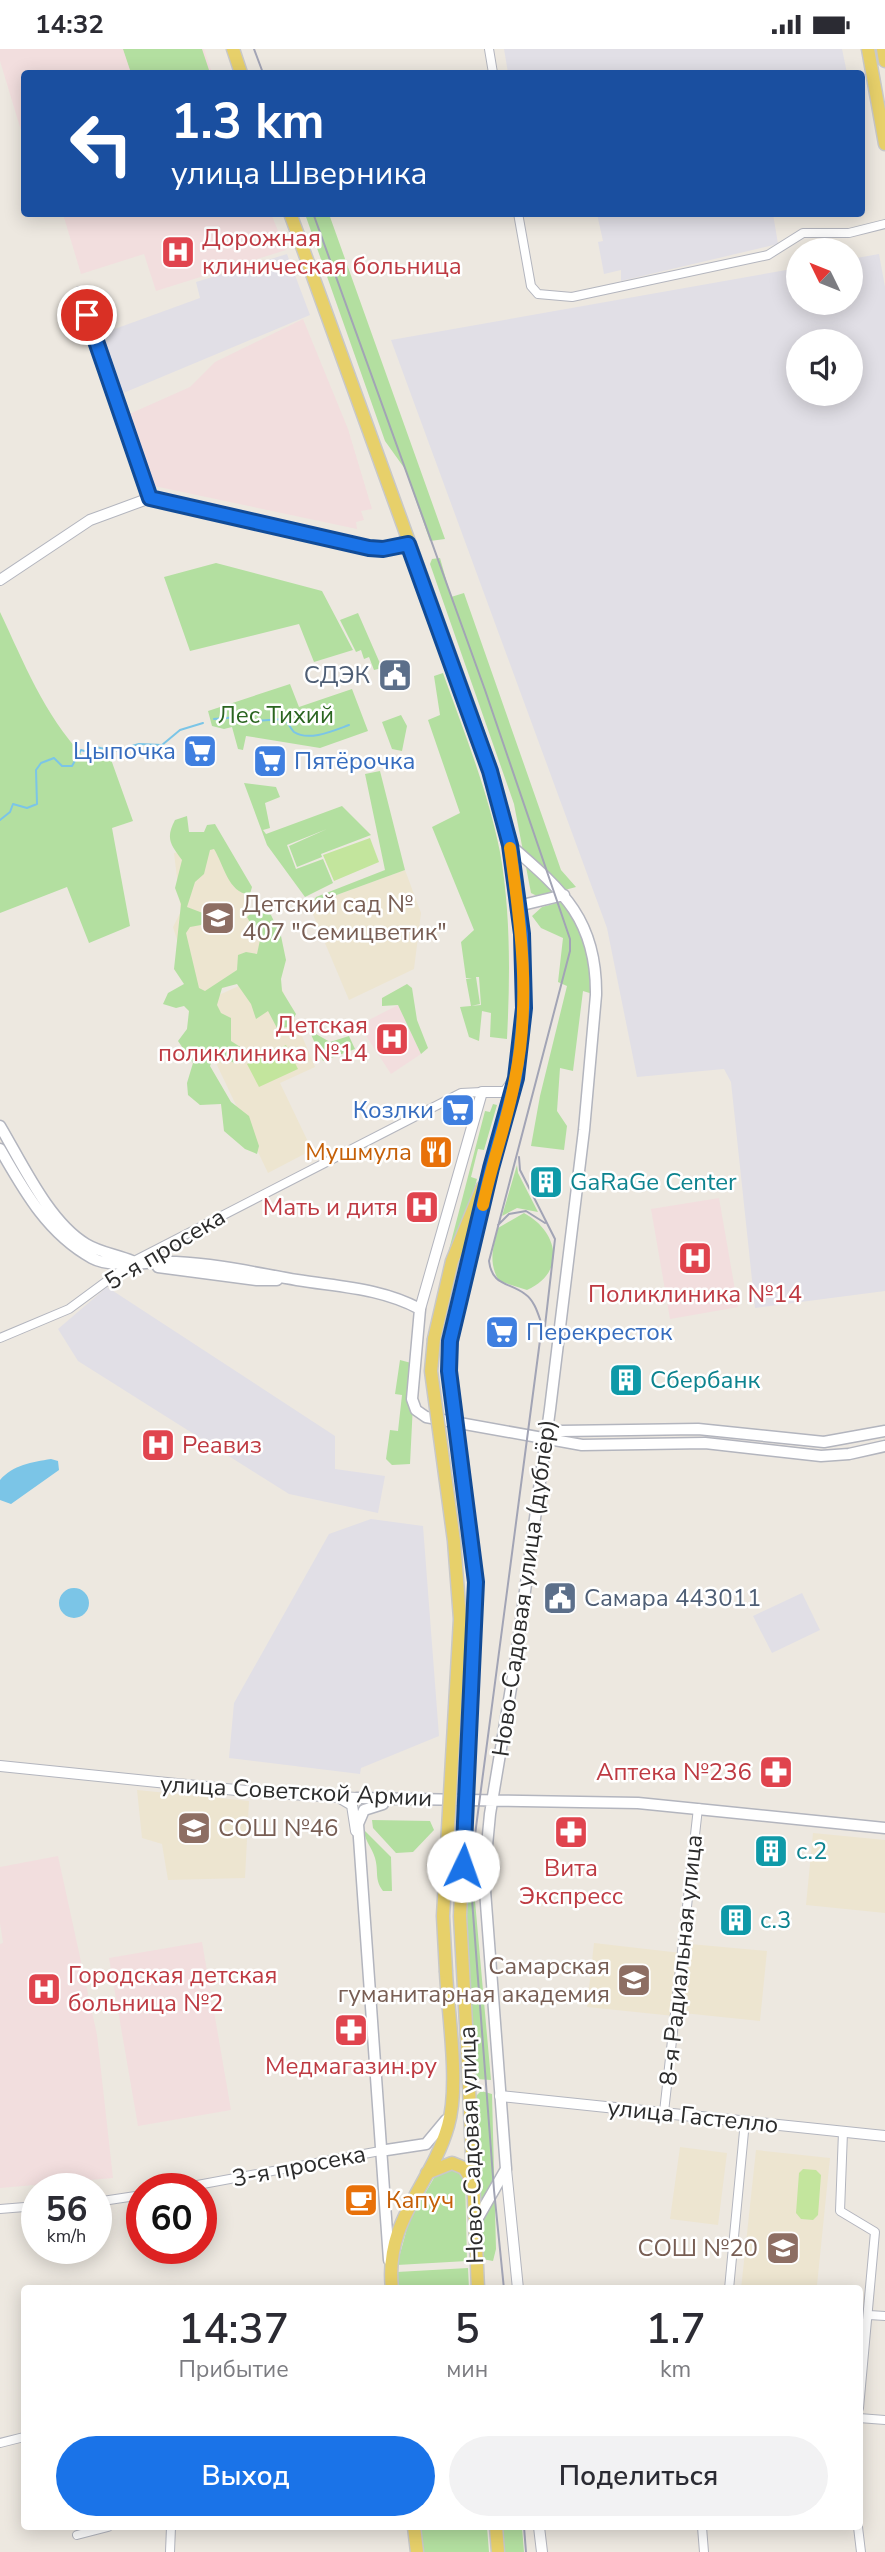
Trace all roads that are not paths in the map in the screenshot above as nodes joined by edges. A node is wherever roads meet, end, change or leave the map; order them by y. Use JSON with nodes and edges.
{"nodes":[{"id":1,"x":233,"y":49,"type":"edge"},
{"id":2,"x":489,"y":49,"type":"edge"},
{"id":3,"x":868,"y":49,"type":"edge"},
{"id":4,"x":875,"y":49,"type":"edge"},
{"id":5,"x":883,"y":49,"type":"edge"},
{"id":6,"x":885,"y":61,"type":"edge"},
{"id":7,"x":240,"y":70,"type":"edge"},
{"id":8,"x":492,"y":70,"type":"edge"},
{"id":9,"x":885,"y":107,"type":"edge"},
{"id":10,"x":885,"y":144,"type":"edge"},
{"id":11,"x":291,"y":217,"type":"edge"},
{"id":12,"x":519,"y":217,"type":"edge"},
{"id":13,"x":885,"y":225,"type":"edge"},
{"id":14,"x":79,"y":291,"type":"dead end"},
{"id":15,"x":150,"y":498,"type":"junction"},
{"id":16,"x":408,"y":544,"type":"junction"},
{"id":17,"x":0,"y":580,"type":"edge"},
{"id":18,"x":510,"y":845,"type":"junction"},
{"id":19,"x":564,"y":895,"type":"junction"},
{"id":20,"x":518,"y":906,"type":"junction"},
{"id":21,"x":516,"y":1078,"type":"junction"},
{"id":22,"x":482,"y":1092,"type":"junction"},
{"id":23,"x":0,"y":1126,"type":"edge"},
{"id":24,"x":0,"y":1149,"type":"edge"},
{"id":25,"x":491,"y":1168,"type":"junction"},
{"id":26,"x":134,"y":1261,"type":"junction"},
{"id":27,"x":420,"y":1309,"type":"junction"},
{"id":28,"x":0,"y":1338,"type":"edge"},
{"id":29,"x":885,"y":1431,"type":"edge"},
{"id":30,"x":545,"y":1436,"type":"junction"},
{"id":31,"x":885,"y":1446,"type":"edge"},
{"id":32,"x":0,"y":1766,"type":"edge"},
{"id":33,"x":336,"y":1797,"type":"junction"},
{"id":34,"x":357,"y":1798,"type":"joint"},
{"id":35,"x":492,"y":1799,"type":"junction"},
{"id":36,"x":407,"y":1800,"type":"junction"},
{"id":37,"x":698,"y":1808,"type":"junction"},
{"id":38,"x":885,"y":1828,"type":"edge"},
{"id":39,"x":359,"y":1862,"type":"junction"},
{"id":40,"x":500,"y":2095,"type":"junction"},
{"id":41,"x":452,"y":2108,"type":"junction"},
{"id":42,"x":664,"y":2112,"type":"junction"},
{"id":43,"x":746,"y":2122,"type":"junction"},
{"id":44,"x":844,"y":2132,"type":"junction"},
{"id":45,"x":885,"y":2136,"type":"edge"},
{"id":46,"x":380,"y":2151,"type":"junction"},
{"id":47,"x":506,"y":2169,"type":"junction"},
{"id":48,"x":427,"y":2173,"type":"junction"},
{"id":49,"x":471,"y":2179,"type":"junction"},
{"id":50,"x":217,"y":2181,"type":"edge"},
{"id":51,"x":21,"y":2207,"type":"edge"},
{"id":52,"x":0,"y":2209,"type":"edge"},
{"id":53,"x":475,"y":2223,"type":"junction"},
{"id":54,"x":880,"y":2232,"type":"edge"},
{"id":55,"x":390,"y":2271,"type":"junction"},
{"id":56,"x":392,"y":2285,"type":"edge"},
{"id":57,"x":478,"y":2285,"type":"edge"},
{"id":58,"x":518,"y":2285,"type":"edge"},
{"id":59,"x":729,"y":2285,"type":"edge"},
{"id":60,"x":869,"y":2315,"type":"junction"},
{"id":61,"x":885,"y":2316,"type":"edge"},
{"id":62,"x":863,"y":2371,"type":"edge"},
{"id":63,"x":863,"y":2418,"type":"edge"},
{"id":64,"x":885,"y":2420,"type":"edge"},
{"id":65,"x":21,"y":2438,"type":"edge"},
{"id":66,"x":0,"y":2444,"type":"edge"},
{"id":67,"x":96,"y":2530,"type":"edge"},
{"id":68,"x":170,"y":2530,"type":"edge"},
{"id":69,"x":414,"y":2530,"type":"edge"},
{"id":70,"x":496,"y":2530,"type":"edge"},
{"id":71,"x":540,"y":2530,"type":"edge"},
{"id":72,"x":702,"y":2530,"type":"edge"},
{"id":73,"x":858,"y":2530,"type":"edge"},
{"id":74,"x":77,"y":2535,"type":"dead end"},
{"id":75,"x":170,"y":2552,"type":"edge"},
{"id":76,"x":417,"y":2552,"type":"edge"},
{"id":77,"x":498,"y":2552,"type":"edge"},
{"id":78,"x":542,"y":2552,"type":"edge"},
{"id":79,"x":704,"y":2552,"type":"edge"},
{"id":80,"x":861,"y":2552,"type":"edge"}],
"edges":[{"from":1,"to":7,"type":"main road"},
{"from":2,"to":8,"type":"street"},
{"from":3,"to":10,"type":"main road"},
{"from":4,"to":9,"type":"main road"},
{"from":5,"to":6,"type":"main road"},
{"from":11,"to":16,"type":"main road","name":"Ново-Садовая улица"},
{"from":12,"to":13,"type":"street"},
{"from":14,"to":15,"type":"street"},
{"from":15,"to":16,"type":"street"},
{"from":15,"to":17,"type":"street"},
{"from":16,"to":18,"type":"main road","name":"Ново-Садовая улица"},
{"from":18,"to":19,"type":"main road","name":"Ново-Садовая улица (дублёр)"},
{"from":18,"to":20,"type":"main road","name":"Ново-Садовая улица"},
{"from":19,"to":20,"type":"main road"},
{"from":19,"to":30,"type":"main road","name":"Ново-Садовая улица (дублёр)"},
{"from":20,"to":21,"type":"main road","name":"Ново-Садовая улица"},
{"from":21,"to":22,"type":"street"},
{"from":21,"to":25,"type":"main road","name":"Ново-Садовая улица"},
{"from":22,"to":26,"type":"street","name":"5-я просека"},
{"from":22,"to":27,"type":"street"},
{"from":23,"to":26,"type":"main road"},
{"from":24,"to":26,"type":"main road"},
{"from":25,"to":41,"type":"main road","name":"Ново-Садовая улица","bridge":true},
{"from":25,"to":49,"type":"main road","name":"Ново-Садовая улица","bridge":true},
{"from":26,"to":27,"type":"main road"},
{"from":26,"to":28,"type":"street","name":"5-я просека"},
{"from":27,"to":30,"type":"main road"},
{"from":29,"to":30,"type":"main road"},
{"from":30,"to":31,"type":"main road"},
{"from":30,"to":35,"type":"main road","name":"Ново-Садовая улица (дублёр)"},
{"from":32,"to":33,"type":"street","name":"улица Советской Армии"},
{"from":33,"to":34,"type":"street","name":"улица Советской Армии"},
{"from":33,"to":39,"type":"street"},
{"from":34,"to":36,"type":"main road","name":"улица Советской Армии"},
{"from":35,"to":36,"type":"main road","name":"улица Советской Армии"},
{"from":35,"to":37,"type":"main road","name":"улица Советской Армии"},
{"from":35,"to":40,"type":"main road","name":"Ново-Садовая улица (дублёр)"},
{"from":36,"to":39,"type":"main road"},
{"from":37,"to":38,"type":"main road","name":"улица Советской Армии"},
{"from":37,"to":42,"type":"street","name":"8-я Радиальная улица"},
{"from":39,"to":46,"type":"main road"},
{"from":40,"to":42,"type":"street","name":"улица Гастелло"},
{"from":40,"to":47,"type":"main road","name":"Ново-Садовая улица (дублёр)"},
{"from":41,"to":46,"type":"main road"},
{"from":41,"to":48,"type":"main road","name":"Ново-Садовая улица"},
{"from":42,"to":43,"type":"street","name":"улица Гастелло"},
{"from":43,"to":44,"type":"street","name":"улица Гастелло"},
{"from":43,"to":59,"type":"street"},
{"from":44,"to":45,"type":"street","name":"улица Гастелло"},
{"from":44,"to":54,"type":"street"},
{"from":46,"to":50,"type":"street","name":"3-я просека"},
{"from":46,"to":55,"type":"main road"},
{"from":47,"to":53,"type":"main road"},
{"from":47,"to":58,"type":"street","name":"Ново-Садовая улица (дублёр)"},
{"from":48,"to":49,"type":"main road"},
{"from":48,"to":55,"type":"main road","name":"Ново-Садовая улица"},
{"from":49,"to":53,"type":"main road","name":"Ново-Садовая улица"},
{"from":51,"to":52,"type":"street"},
{"from":53,"to":57,"type":"main road","name":"Ново-Садовая улица"},
{"from":54,"to":60,"type":"street"},
{"from":55,"to":56,"type":"main road","name":"Ново-Садовая улица"},
{"from":60,"to":61,"type":"street"},
{"from":60,"to":62,"type":"street"},
{"from":63,"to":64,"type":"street"},
{"from":65,"to":66,"type":"street"},
{"from":67,"to":74,"type":"street"},
{"from":68,"to":75,"type":"street"},
{"from":69,"to":76,"type":"main road"},
{"from":70,"to":77,"type":"main road"},
{"from":71,"to":78,"type":"street"},
{"from":72,"to":79,"type":"street"},
{"from":73,"to":80,"type":"street"}]}
